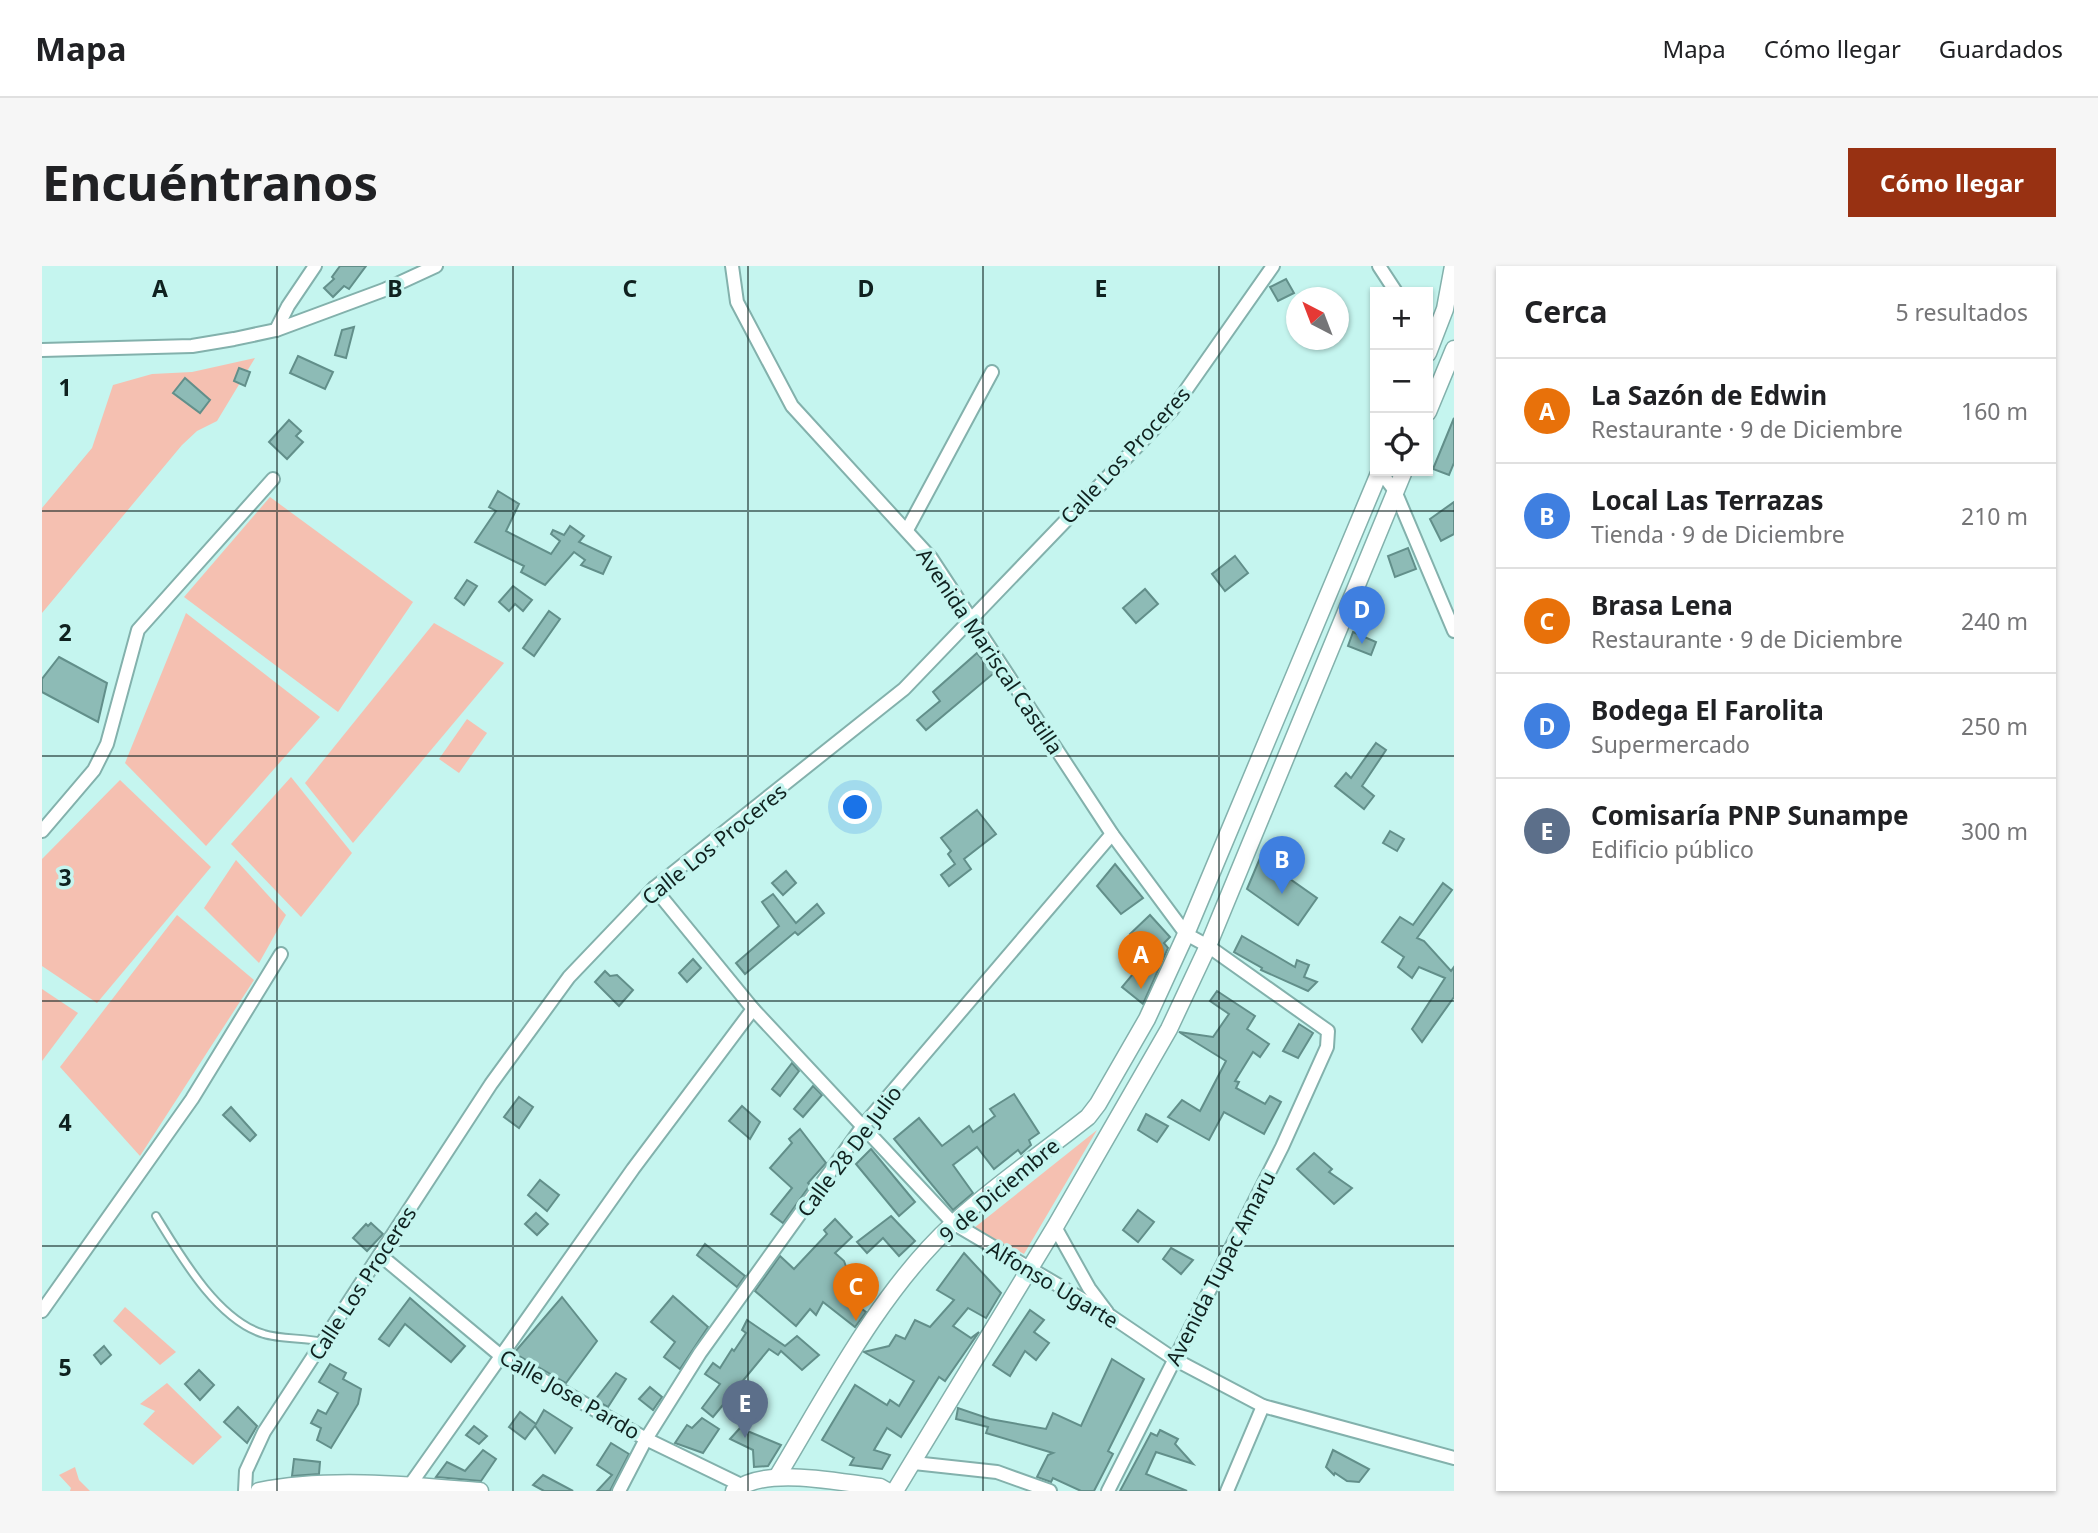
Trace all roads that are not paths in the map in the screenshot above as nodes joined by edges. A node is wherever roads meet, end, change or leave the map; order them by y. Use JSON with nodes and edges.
{"nodes":[{"id":1,"x":315,"y":266,"type":"edge"},
{"id":2,"x":436,"y":266,"type":"edge"},
{"id":3,"x":1273,"y":266,"type":"edge"},
{"id":4,"x":1379,"y":266,"type":"edge"},
{"id":5,"x":1453,"y":266,"type":"edge"},
{"id":6,"x":729,"y":267,"type":"edge"},
{"id":7,"x":1393,"y":287,"type":"edge"},
{"id":8,"x":276,"y":330,"type":"junction"},
{"id":9,"x":1433,"y":338,"type":"edge"},
{"id":10,"x":1454,"y":349,"type":"edge"},
{"id":11,"x":42,"y":350,"type":"edge"},
{"id":12,"x":992,"y":372,"type":"dead end"},
{"id":13,"x":1433,"y":400,"type":"edge"},
{"id":14,"x":1378,"y":476,"type":"edge"},
{"id":15,"x":1384,"y":476,"type":"edge"},
{"id":16,"x":1402,"y":476,"type":"edge"},
{"id":17,"x":273,"y":479,"type":"dead end"},
{"id":18,"x":1395,"y":491,"type":"junction"},
{"id":19,"x":907,"y":530,"type":"junction"},
{"id":20,"x":970,"y":619,"type":"junction"},
{"id":21,"x":1454,"y":631,"type":"edge"},
{"id":22,"x":42,"y":831,"type":"edge"},
{"id":23,"x":1112,"y":834,"type":"junction"},
{"id":24,"x":654,"y":888,"type":"junction"},
{"id":25,"x":1186,"y":934,"type":"junction"},
{"id":26,"x":1208,"y":947,"type":"junction"},
{"id":27,"x":281,"y":954,"type":"dead end"},
{"id":28,"x":753,"y":1009,"type":"junction"},
{"id":29,"x":863,"y":1126,"type":"junction"},
{"id":30,"x":156,"y":1216,"type":"dead end"},
{"id":31,"x":953,"y":1223,"type":"junction"},
{"id":32,"x":1055,"y":1227,"type":"junction"},
{"id":33,"x":380,"y":1255,"type":"junction"},
{"id":34,"x":1029,"y":1269,"type":"junction"},
{"id":35,"x":42,"y":1311,"type":"edge"},
{"id":36,"x":1112,"y":1317,"type":"junction"},
{"id":37,"x":323,"y":1342,"type":"junction"},
{"id":38,"x":500,"y":1356,"type":"junction"},
{"id":39,"x":1174,"y":1359,"type":"junction"},
{"id":40,"x":1263,"y":1406,"type":"junction"},
{"id":41,"x":646,"y":1439,"type":"junction"},
{"id":42,"x":1454,"y":1458,"type":"edge"},
{"id":43,"x":914,"y":1463,"type":"junction"},
{"id":44,"x":777,"y":1477,"type":"junction"},
{"id":45,"x":410,"y":1485,"type":"junction"},
{"id":46,"x":359,"y":1488,"type":"edge"},
{"id":47,"x":738,"y":1488,"type":"edge"},
{"id":48,"x":246,"y":1491,"type":"edge"},
{"id":49,"x":258,"y":1491,"type":"edge"},
{"id":50,"x":480,"y":1491,"type":"edge"},
{"id":51,"x":619,"y":1491,"type":"edge"},
{"id":52,"x":887,"y":1491,"type":"edge"},
{"id":53,"x":895,"y":1491,"type":"edge"},
{"id":54,"x":1049,"y":1491,"type":"edge"},
{"id":55,"x":1108,"y":1491,"type":"edge"},
{"id":56,"x":1227,"y":1491,"type":"edge"}],
"edges":[{"from":1,"to":8,"type":"street"},
{"from":2,"to":8,"type":"street"},
{"from":3,"to":20,"type":"street","name":"Calle Los Proceres"},
{"from":4,"to":7,"type":"street"},
{"from":5,"to":9,"type":"main road"},
{"from":6,"to":19,"type":"street","name":"Avenida Mariscal Castilla"},
{"from":8,"to":11,"type":"street"},
{"from":10,"to":13,"type":"main road"},
{"from":12,"to":19,"type":"street"},
{"from":14,"to":25,"type":"main road","name":"9 de Diciembre"},
{"from":15,"to":18,"type":"street"},
{"from":16,"to":18,"type":"main road"},
{"from":17,"to":22,"type":"street"},
{"from":18,"to":21,"type":"street"},
{"from":18,"to":26,"type":"main road"},
{"from":19,"to":20,"type":"street","name":"Avenida Mariscal Castilla"},
{"from":20,"to":23,"type":"street","name":"Avenida Mariscal Castilla"},
{"from":20,"to":24,"type":"street","name":"Calle Los Proceres"},
{"from":23,"to":25,"type":"street","name":"Avenida Mariscal Castilla"},
{"from":23,"to":29,"type":"street","name":"Calle 28 De Julio"},
{"from":24,"to":28,"type":"street","name":"Alfonso Ugarte"},
{"from":24,"to":33,"type":"street","name":"Calle Los Proceres"},
{"from":25,"to":26,"type":"street"},
{"from":25,"to":31,"type":"main road","name":"9 de Diciembre"},
{"from":26,"to":32,"type":"main road"},
{"from":26,"to":39,"type":"street","name":"Avenida Tupac Amaru"},
{"from":27,"to":35,"type":"street"},
{"from":28,"to":29,"type":"street","name":"Alfonso Ugarte"},
{"from":28,"to":38,"type":"street"},
{"from":29,"to":31,"type":"street","name":"Alfonso Ugarte"},
{"from":29,"to":41,"type":"street","name":"Calle 28 De Julio"},
{"from":30,"to":37,"type":"lane"},
{"from":31,"to":34,"type":"street","name":"Alfonso Ugarte"},
{"from":31,"to":44,"type":"main road","name":"9 de Diciembre"},
{"from":32,"to":34,"type":"main road"},
{"from":32,"to":36,"type":"street"},
{"from":33,"to":37,"type":"street","name":"Calle Los Proceres"},
{"from":33,"to":38,"type":"street","name":"Calle Jose Pardo"},
{"from":34,"to":36,"type":"street","name":"Alfonso Ugarte"},
{"from":34,"to":43,"type":"main road"},
{"from":36,"to":39,"type":"street","name":"Alfonso Ugarte"},
{"from":37,"to":48,"type":"street","name":"Calle Los Proceres"},
{"from":38,"to":41,"type":"street","name":"Calle Jose Pardo"},
{"from":38,"to":45,"type":"street"},
{"from":39,"to":40,"type":"street","name":"Alfonso Ugarte"},
{"from":39,"to":55,"type":"street","name":"Avenida Tupac Amaru"},
{"from":40,"to":42,"type":"street","name":"Alfonso Ugarte"},
{"from":40,"to":56,"type":"street"},
{"from":41,"to":47,"type":"street","name":"Calle Jose Pardo"},
{"from":41,"to":51,"type":"street","name":"Calle 28 De Julio"},
{"from":43,"to":53,"type":"main road"},
{"from":43,"to":54,"type":"street"},
{"from":44,"to":47,"type":"main road"},
{"from":44,"to":52,"type":"main road"},
{"from":45,"to":46,"type":"main road"},
{"from":45,"to":50,"type":"main road"},
{"from":46,"to":49,"type":"main road"}]}
